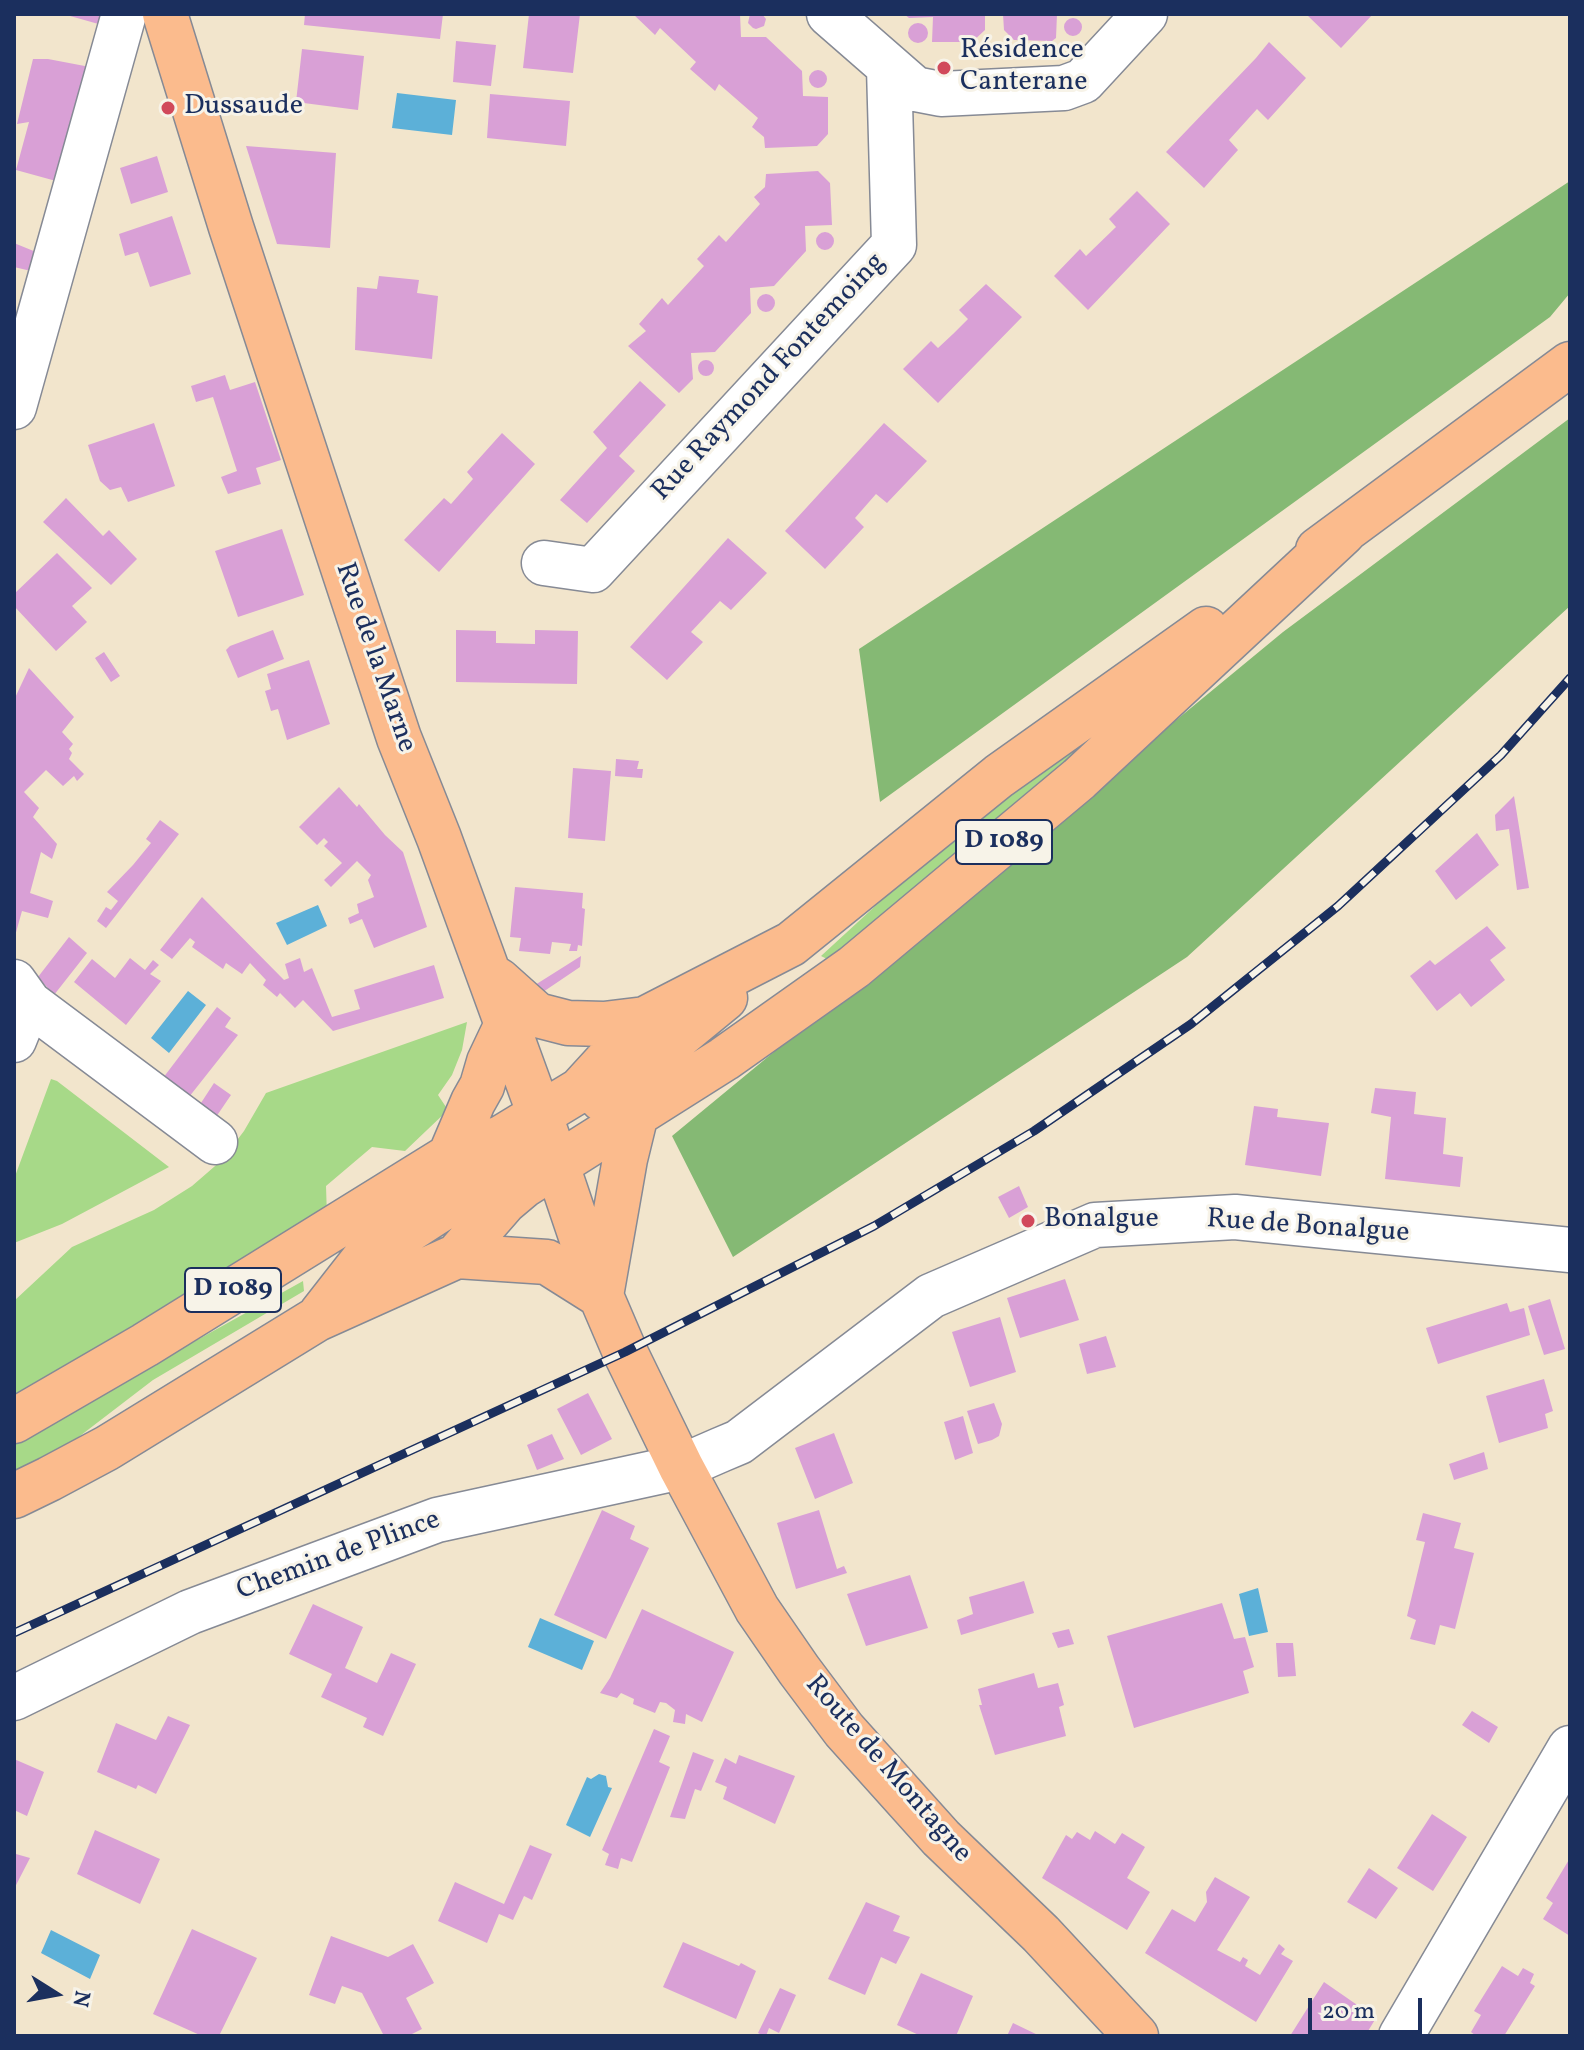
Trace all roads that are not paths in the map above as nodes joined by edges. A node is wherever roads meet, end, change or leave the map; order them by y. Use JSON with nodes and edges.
{"nodes":[{"id":1,"x":124,"y":14,"type":"edge"},
{"id":2,"x":165,"y":14,"type":"edge"},
{"id":3,"x":829,"y":14,"type":"edge"},
{"id":4,"x":1145,"y":14,"type":"edge"},
{"id":5,"x":889,"y":68,"type":"junction"},
{"id":6,"x":1570,"y":364,"type":"edge"},
{"id":7,"x":14,"y":407,"type":"edge"},
{"id":8,"x":1343,"y":533,"type":"junction"},
{"id":9,"x":544,"y":563,"type":"dead end"},
{"id":10,"x":791,"y":944,"type":"junction"},
{"id":11,"x":488,"y":974,"type":"junction"},
{"id":12,"x":19,"y":1008,"type":"edge"},
{"id":13,"x":645,"y":1019,"type":"junction"},
{"id":14,"x":507,"y":1024,"type":"junction"},
{"id":15,"x":636,"y":1114,"type":"junction"},
{"id":16,"x":540,"y":1115,"type":"junction"},
{"id":17,"x":215,"y":1142,"type":"dead end"},
{"id":18,"x":450,"y":1156,"type":"junction"},
{"id":19,"x":555,"y":1164,"type":"junction"},
{"id":20,"x":1570,"y":1250,"type":"edge"},
{"id":21,"x":457,"y":1256,"type":"junction"},
{"id":22,"x":601,"y":1296,"type":"junction"},
{"id":23,"x":317,"y":1319,"type":"junction"},
{"id":24,"x":14,"y":1421,"type":"edge"},
{"id":25,"x":681,"y":1467,"type":"junction"},
{"id":26,"x":14,"y":1496,"type":"edge"},
{"id":27,"x":14,"y":1698,"type":"edge"},
{"id":28,"x":1570,"y":1748,"type":"edge"},
{"id":29,"x":1136,"y":2036,"type":"edge"},
{"id":30,"x":1401,"y":2036,"type":"edge"}],
"edges":[{"from":1,"to":7,"type":"street"},
{"from":2,"to":11,"type":"main road","name":"Rue de la Marne"},
{"from":3,"to":5,"type":"street"},
{"from":4,"to":5,"type":"street"},
{"from":5,"to":9,"type":"street","name":"Rue Raymond Fontemoing"},
{"from":6,"to":8,"type":"main road","number":"D 1089"},
{"from":8,"to":10,"type":"main road","number":"D 1089"},
{"from":8,"to":15,"type":"main road","number":"D 1089"},
{"from":10,"to":13,"type":"main road","number":"D 1089"},
{"from":10,"to":19,"type":"main road","number":"D 1089"},
{"from":11,"to":13,"type":"main road"},
{"from":11,"to":14,"type":"main road","name":"Rue de la Marne"},
{"from":12,"to":17,"type":"street"},
{"from":13,"to":16,"type":"main road","number":"D 1089"},
{"from":14,"to":16,"type":"main road","name":"Rue de la Marne"},
{"from":14,"to":18,"type":"main road"},
{"from":15,"to":19,"type":"main road","number":"D 1089"},
{"from":15,"to":22,"type":"main road"},
{"from":16,"to":18,"type":"main road","number":"D 1089"},
{"from":16,"to":19,"type":"main road","name":"Rue de la Marne"},
{"from":16,"to":23,"type":"main road","number":"D 1089"},
{"from":18,"to":24,"type":"main road","number":"D 1089"},
{"from":19,"to":21,"type":"main road","number":"D 1089"},
{"from":19,"to":22,"type":"main road","name":"Rue de la Marne"},
{"from":20,"to":25,"type":"street","name":"Rue de Bonalgue"},
{"from":21,"to":22,"type":"main road"},
{"from":21,"to":23,"type":"main road","number":"D 1089"},
{"from":22,"to":25,"type":"main road","name":"Route de Montagne"},
{"from":23,"to":26,"type":"main road","number":"D 1089"},
{"from":25,"to":27,"type":"street","name":"Chemin de Plince"},
{"from":25,"to":29,"type":"main road","name":"Route de Montagne"},
{"from":28,"to":30,"type":"street"}]}
